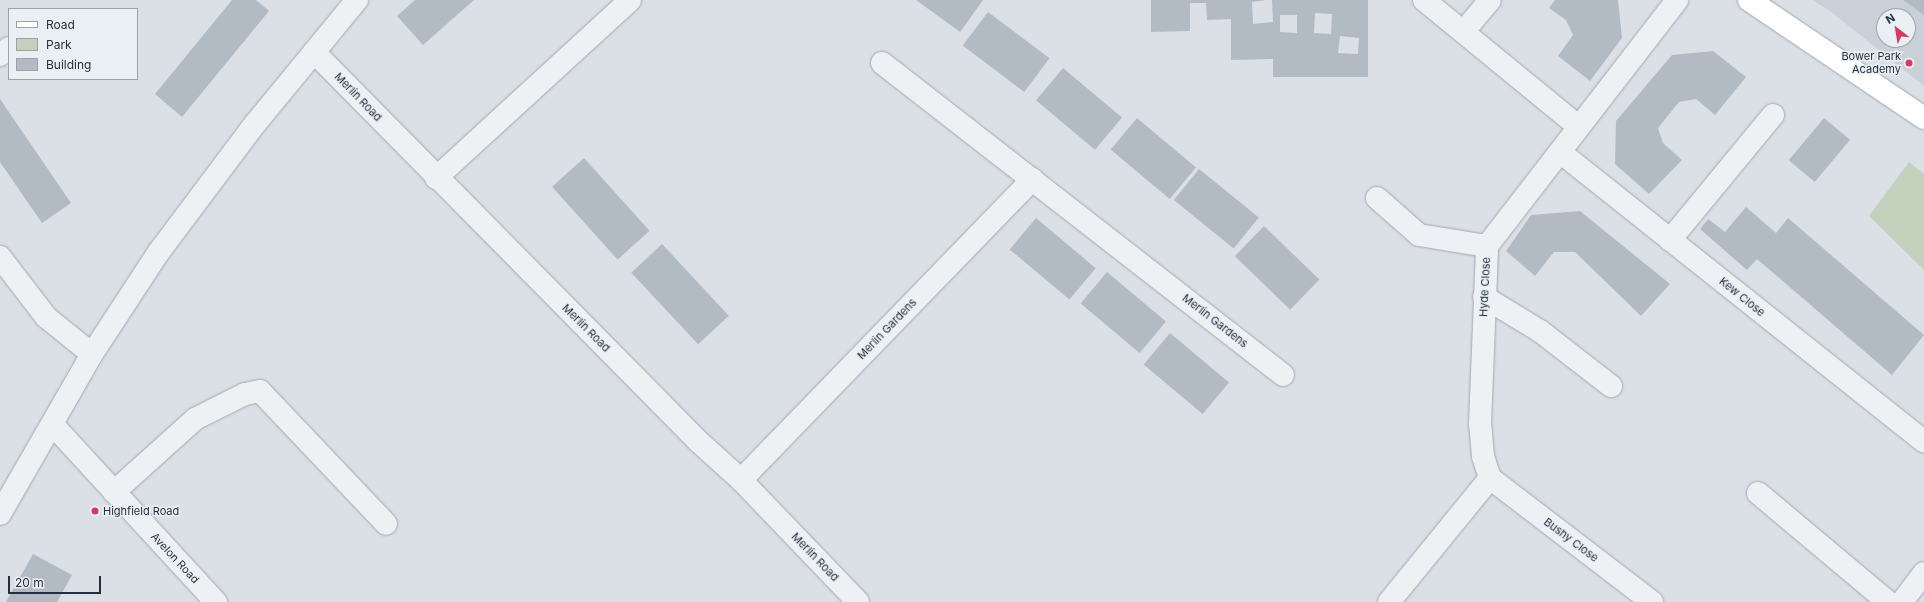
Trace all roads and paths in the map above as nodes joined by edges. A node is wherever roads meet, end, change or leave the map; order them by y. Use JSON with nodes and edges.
{"nodes":[{"id":1,"x":357,"y":0,"type":"edge"},
{"id":2,"x":630,"y":0,"type":"edge"},
{"id":3,"x":1424,"y":0,"type":"edge"},
{"id":4,"x":1490,"y":0,"type":"edge"},
{"id":5,"x":1677,"y":0,"type":"edge"},
{"id":6,"x":1749,"y":0,"type":"edge"},
{"id":7,"x":1464,"y":31,"type":"junction"},
{"id":8,"x":8,"y":49,"type":"edge"},
{"id":9,"x":314,"y":52,"type":"junction"},
{"id":10,"x":0,"y":55,"type":"edge"},
{"id":11,"x":882,"y":63,"type":"dead end"},
{"id":12,"x":1773,"y":115,"type":"dead end"},
{"id":13,"x":1924,"y":118,"type":"edge"},
{"id":14,"x":1579,"y":127,"type":"junction"},
{"id":15,"x":1560,"y":152,"type":"junction"},
{"id":16,"x":436,"y":178,"type":"junction"},
{"id":17,"x":1033,"y":179,"type":"junction"},
{"id":18,"x":1377,"y":198,"type":"dead end"},
{"id":19,"x":1670,"y":240,"type":"junction"},
{"id":20,"x":1487,"y":246,"type":"junction"},
{"id":21,"x":0,"y":257,"type":"edge"},
{"id":22,"x":1484,"y":297,"type":"junction"},
{"id":23,"x":92,"y":354,"type":"junction"},
{"id":24,"x":1283,"y":375,"type":"dead end"},
{"id":25,"x":1611,"y":386,"type":"dead end"},
{"id":26,"x":53,"y":425,"type":"junction"},
{"id":27,"x":1924,"y":442,"type":"edge"},
{"id":28,"x":1490,"y":478,"type":"junction"},
{"id":29,"x":741,"y":480,"type":"junction"},
{"id":30,"x":114,"y":492,"type":"junction"},
{"id":31,"x":1758,"y":494,"type":"dead end"},
{"id":32,"x":0,"y":514,"type":"edge"},
{"id":33,"x":386,"y":524,"type":"dead end"},
{"id":34,"x":1924,"y":573,"type":"edge"},
{"id":35,"x":216,"y":602,"type":"edge"},
{"id":36,"x":858,"y":602,"type":"edge"},
{"id":37,"x":1389,"y":602,"type":"edge"},
{"id":38,"x":1652,"y":602,"type":"edge"},
{"id":39,"x":1888,"y":602,"type":"edge"},
{"id":40,"x":1902,"y":602,"type":"edge"}],
"edges":[{"from":1,"to":9,"type":"street"},
{"from":2,"to":16,"type":"street"},
{"from":3,"to":7,"type":"street"},
{"from":4,"to":7,"type":"street"},
{"from":5,"to":14,"type":"street","name":"Hyde Close"},
{"from":6,"to":13,"type":"main road"},
{"from":7,"to":14,"type":"street"},
{"from":8,"to":10,"type":"street"},
{"from":9,"to":16,"type":"street","name":"Merlin Road"},
{"from":9,"to":23,"type":"street"},
{"from":11,"to":17,"type":"street","name":"Merlin Gardens"},
{"from":12,"to":19,"type":"street"},
{"from":14,"to":15,"type":"street","name":"Hyde Close"},
{"from":15,"to":19,"type":"street","name":"Kew Close"},
{"from":15,"to":20,"type":"street","name":"Hyde Close"},
{"from":16,"to":29,"type":"street","name":"Merlin Road"},
{"from":17,"to":24,"type":"street","name":"Merlin Gardens"},
{"from":17,"to":29,"type":"street","name":"Merlin Gardens"},
{"from":18,"to":20,"type":"street"},
{"from":19,"to":27,"type":"street","name":"Kew Close"},
{"from":20,"to":22,"type":"street","name":"Hyde Close"},
{"from":21,"to":23,"type":"street"},
{"from":22,"to":25,"type":"street"},
{"from":22,"to":28,"type":"street","name":"Hyde Close"},
{"from":23,"to":26,"type":"street"},
{"from":26,"to":30,"type":"street","name":"Avelon Road"},
{"from":26,"to":32,"type":"street"},
{"from":28,"to":37,"type":"street"},
{"from":28,"to":38,"type":"street","name":"Bushy Close"},
{"from":29,"to":36,"type":"street","name":"Merlin Road"},
{"from":30,"to":33,"type":"street"},
{"from":30,"to":35,"type":"street","name":"Avelon Road"},
{"from":31,"to":39,"type":"street"},
{"from":34,"to":40,"type":"street"}]}
